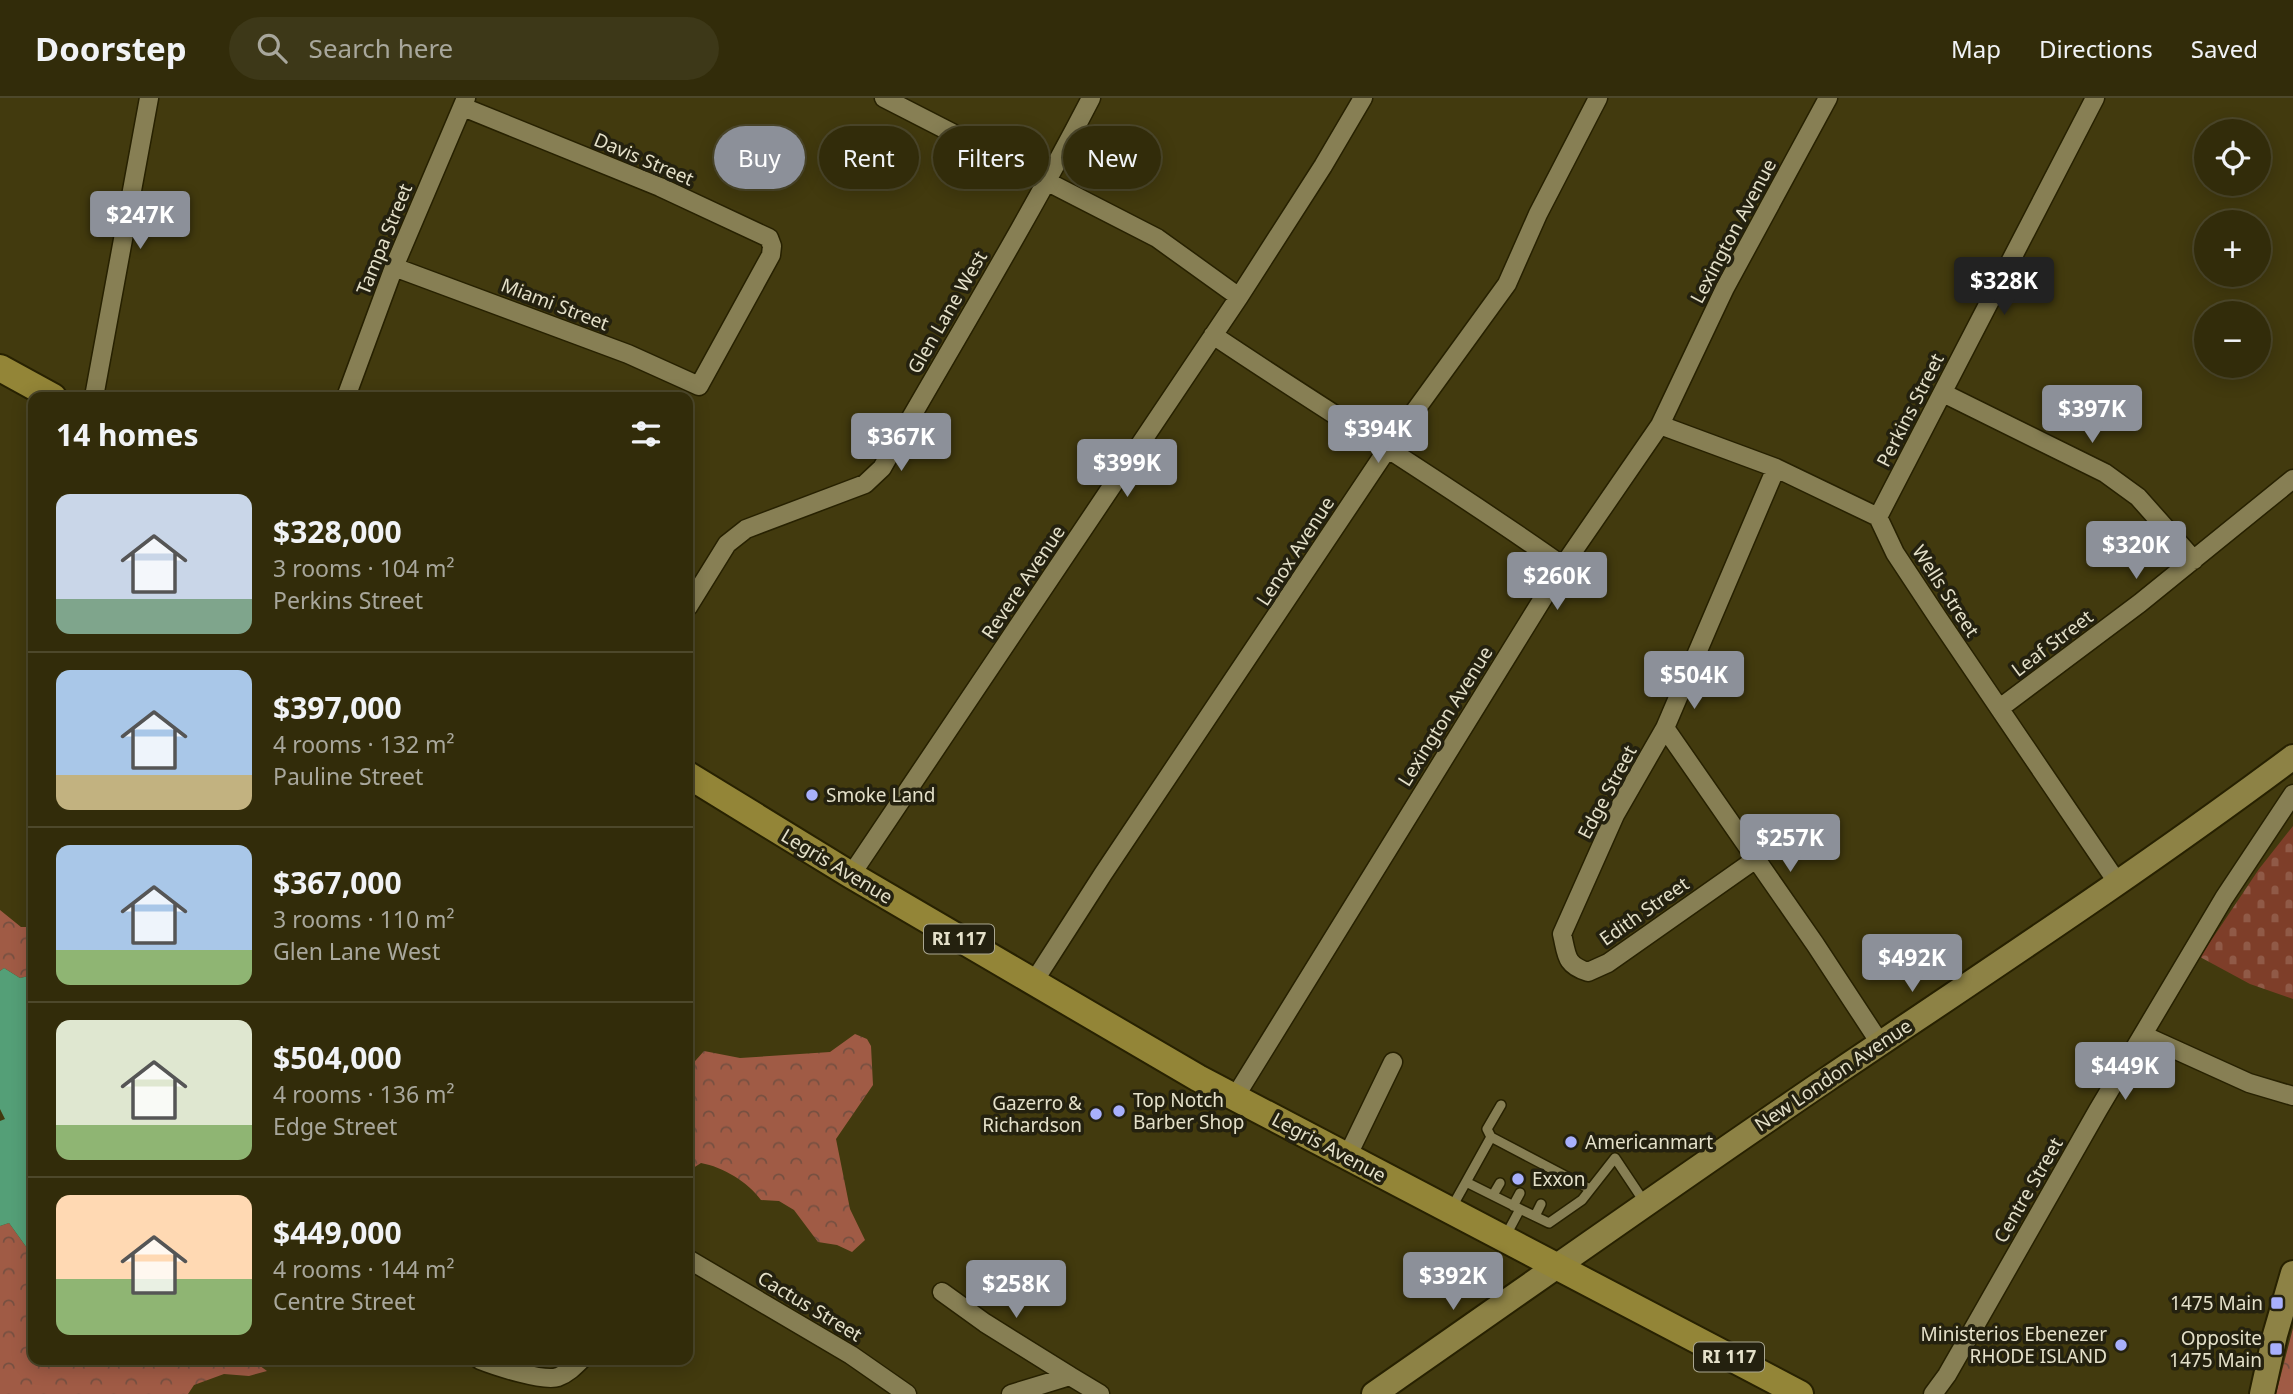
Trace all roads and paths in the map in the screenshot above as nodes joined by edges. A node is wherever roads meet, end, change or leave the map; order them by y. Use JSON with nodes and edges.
{"nodes":[{"id":1,"x":149,"y":98,"type":"edge"},
{"id":2,"x":884,"y":98,"type":"edge"},
{"id":3,"x":1091,"y":98,"type":"edge"},
{"id":4,"x":1363,"y":98,"type":"edge"},
{"id":5,"x":1598,"y":98,"type":"edge"},
{"id":6,"x":1828,"y":98,"type":"edge"},
{"id":7,"x":2095,"y":98,"type":"edge"},
{"id":8,"x":465,"y":102,"type":"edge"},
{"id":9,"x":939,"y":126,"type":"edge"},
{"id":10,"x":1049,"y":179,"type":"edge"},
{"id":11,"x":1049,"y":182,"type":"edge"},
{"id":12,"x":1043,"y":189,"type":"edge"},
{"id":13,"x":394,"y":267,"type":"junction"},
{"id":14,"x":1239,"y":297,"type":"junction"},
{"id":15,"x":1213,"y":335,"type":"junction"},
{"id":16,"x":0,"y":368,"type":"edge"},
{"id":17,"x":699,"y":386,"type":"joint"},
{"id":18,"x":44,"y":392,"type":"edge"},
{"id":19,"x":95,"y":392,"type":"edge"},
{"id":20,"x":348,"y":392,"type":"edge"},
{"id":21,"x":1943,"y":393,"type":"junction"},
{"id":22,"x":1660,"y":425,"type":"junction"},
{"id":23,"x":1388,"y":448,"type":"junction"},
{"id":24,"x":1776,"y":468,"type":"junction"},
{"id":25,"x":2293,"y":479,"type":"edge"},
{"id":26,"x":1878,"y":517,"type":"junction"},
{"id":27,"x":2194,"y":560,"type":"junction"},
{"id":28,"x":1563,"y":566,"type":"junction"},
{"id":29,"x":693,"y":599,"type":"edge"},
{"id":30,"x":2000,"y":708,"type":"junction"},
{"id":31,"x":1665,"y":728,"type":"junction"},
{"id":32,"x":2293,"y":757,"type":"edge"},
{"id":33,"x":693,"y":778,"type":"edge"},
{"id":34,"x":2293,"y":794,"type":"edge"},
{"id":35,"x":1756,"y":859,"type":"junction"},
{"id":36,"x":851,"y":875,"type":"junction"},
{"id":37,"x":2118,"y":882,"type":"junction"},
{"id":38,"x":1564,"y":944,"type":"joint"},
{"id":39,"x":1033,"y":983,"type":"junction"},
{"id":40,"x":2143,"y":1035,"type":"junction"},
{"id":41,"x":1880,"y":1043,"type":"junction"},
{"id":42,"x":1393,"y":1062,"type":"dead end"},
{"id":43,"x":2293,"y":1096,"type":"edge"},
{"id":44,"x":1235,"y":1097,"type":"junction"},
{"id":45,"x":1501,"y":1105,"type":"dead end"},
{"id":46,"x":1491,"y":1137,"type":"junction"},
{"id":47,"x":1347,"y":1157,"type":"junction"},
{"id":48,"x":1557,"y":1172,"type":"junction"},
{"id":49,"x":1466,"y":1182,"type":"junction"},
{"id":50,"x":1552,"y":1182,"type":"dead end"},
{"id":51,"x":1500,"y":1183,"type":"dead end"},
{"id":52,"x":1590,"y":1189,"type":"junction"},
{"id":53,"x":1520,"y":1194,"type":"dead end"},
{"id":54,"x":1493,"y":1195,"type":"junction"},
{"id":55,"x":1645,"y":1203,"type":"junction"},
{"id":56,"x":1541,"y":1204,"type":"dead end"},
{"id":57,"x":1516,"y":1207,"type":"junction"},
{"id":58,"x":1450,"y":1211,"type":"junction"},
{"id":59,"x":1535,"y":1216,"type":"junction"},
{"id":60,"x":1504,"y":1239,"type":"junction"},
{"id":61,"x":693,"y":1262,"type":"edge"},
{"id":62,"x":1558,"y":1266,"type":"junction"},
{"id":63,"x":2293,"y":1273,"type":"edge"},
{"id":64,"x":942,"y":1293,"type":"dead end"},
{"id":65,"x":497,"y":1365,"type":"edge"},
{"id":66,"x":576,"y":1365,"type":"edge"},
{"id":67,"x":1070,"y":1376,"type":"junction"},
{"id":68,"x":907,"y":1394,"type":"edge"},
{"id":69,"x":1011,"y":1394,"type":"edge"},
{"id":70,"x":1100,"y":1394,"type":"edge"},
{"id":71,"x":1374,"y":1394,"type":"edge"},
{"id":72,"x":1800,"y":1394,"type":"edge"},
{"id":73,"x":1933,"y":1394,"type":"edge"},
{"id":74,"x":2262,"y":1394,"type":"edge"}],
"edges":[{"from":1,"to":19,"type":"street"},
{"from":2,"to":9,"type":"street"},
{"from":3,"to":10,"type":"street","name":"Glen Lane West"},
{"from":4,"to":14,"type":"street","name":"Revere Avenue"},
{"from":5,"to":23,"type":"street","name":"Lenox Avenue"},
{"from":6,"to":22,"type":"street","name":"Lexington Avenue"},
{"from":7,"to":21,"type":"street","name":"Perkins Street"},
{"from":8,"to":13,"type":"street","name":"Tampa Street"},
{"from":8,"to":17,"type":"street","name":"Davis Street"},
{"from":11,"to":14,"type":"street"},
{"from":12,"to":29,"type":"street","name":"Glen Lane West"},
{"from":13,"to":17,"type":"street","name":"Miami Street"},
{"from":13,"to":20,"type":"street","name":"Tampa Street"},
{"from":14,"to":15,"type":"street","name":"Revere Avenue"},
{"from":15,"to":23,"type":"street"},
{"from":15,"to":36,"type":"street","name":"Revere Avenue"},
{"from":16,"to":18,"type":"main road"},
{"from":21,"to":26,"type":"street","name":"Perkins Street"},
{"from":21,"to":27,"type":"street"},
{"from":22,"to":24,"type":"street"},
{"from":22,"to":28,"type":"street","name":"Lexington Avenue"},
{"from":23,"to":28,"type":"street"},
{"from":23,"to":39,"type":"street","name":"Lenox Avenue"},
{"from":24,"to":26,"type":"street"},
{"from":24,"to":31,"type":"street","name":"Edge Street"},
{"from":25,"to":27,"type":"street","name":"Leaf Street"},
{"from":26,"to":30,"type":"street","name":"Wells Street"},
{"from":27,"to":30,"type":"street","name":"Leaf Street"},
{"from":28,"to":44,"type":"street","name":"Lexington Avenue"},
{"from":30,"to":37,"type":"street","name":"Wells Street"},
{"from":31,"to":35,"type":"street"},
{"from":31,"to":38,"type":"street","name":"Edge Street"},
{"from":32,"to":37,"type":"main road","name":"New London Avenue"},
{"from":33,"to":36,"type":"main road","name":"Legris Avenue","number":"RI 117"},
{"from":34,"to":40,"type":"street","name":"Centre Street"},
{"from":35,"to":38,"type":"street","name":"Edith Street"},
{"from":35,"to":41,"type":"street"},
{"from":36,"to":39,"type":"main road","name":"Legris Avenue","number":"RI 117"},
{"from":37,"to":41,"type":"main road","name":"New London Avenue"},
{"from":39,"to":44,"type":"main road","name":"Legris Avenue","number":"RI 117"},
{"from":40,"to":43,"type":"street"},
{"from":40,"to":73,"type":"street","name":"Centre Street"},
{"from":41,"to":55,"type":"main road","name":"New London Avenue"},
{"from":42,"to":47,"type":"street"},
{"from":44,"to":47,"type":"main road","name":"Legris Avenue","number":"RI 117"},
{"from":45,"to":46,"type":"lane"},
{"from":46,"to":48,"type":"lane"},
{"from":46,"to":49,"type":"lane"},
{"from":47,"to":58,"type":"main road","name":"Legris Avenue","number":"RI 117"},
{"from":48,"to":50,"type":"lane"},
{"from":48,"to":52,"type":"lane"},
{"from":49,"to":54,"type":"lane"},
{"from":49,"to":58,"type":"lane"},
{"from":51,"to":54,"type":"lane"},
{"from":52,"to":55,"type":"lane"},
{"from":52,"to":59,"type":"lane"},
{"from":53,"to":57,"type":"lane"},
{"from":54,"to":57,"type":"lane"},
{"from":55,"to":62,"type":"main road","name":"New London Avenue"},
{"from":56,"to":59,"type":"lane"},
{"from":57,"to":59,"type":"lane"},
{"from":57,"to":60,"type":"lane"},
{"from":58,"to":60,"type":"main road","name":"Legris Avenue","number":"RI 117"},
{"from":60,"to":62,"type":"main road","name":"Legris Avenue","number":"RI 117"},
{"from":61,"to":68,"type":"street","name":"Cactus Street"},
{"from":62,"to":71,"type":"main road","name":"New London Avenue"},
{"from":62,"to":72,"type":"main road","name":"Legris Avenue","number":"RI 117"},
{"from":63,"to":74,"type":"main road"},
{"from":64,"to":67,"type":"street"},
{"from":65,"to":66,"type":"street"},
{"from":67,"to":69,"type":"street"},
{"from":67,"to":70,"type":"street"}]}
